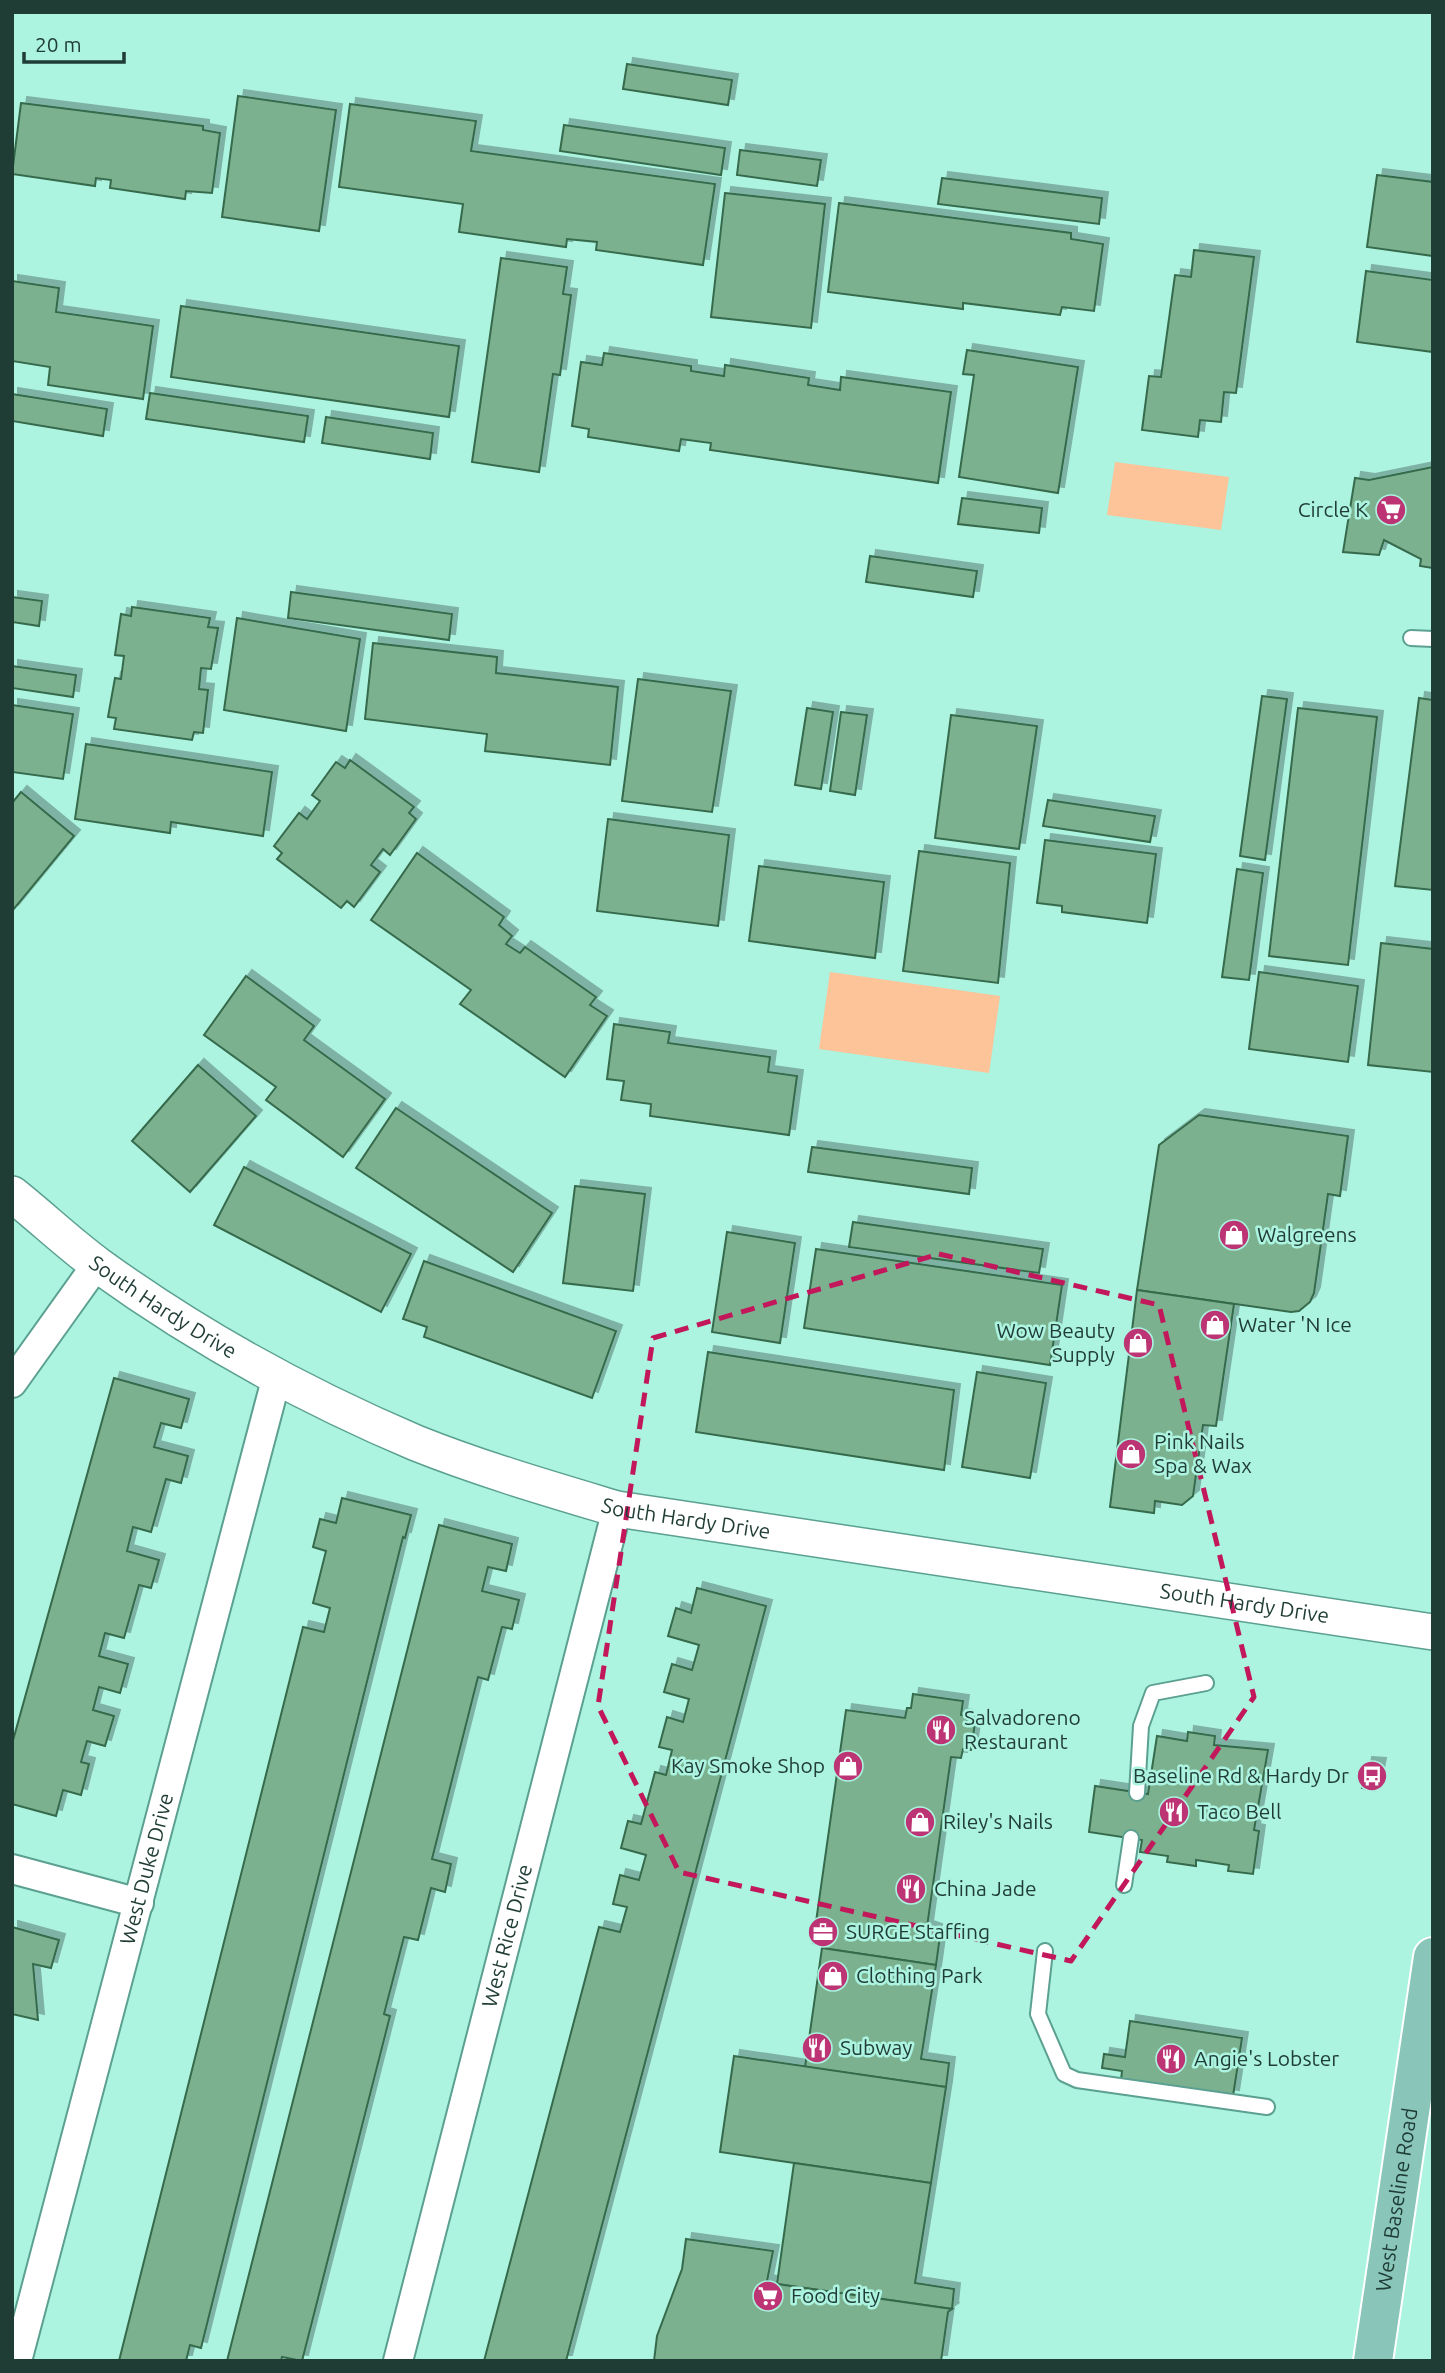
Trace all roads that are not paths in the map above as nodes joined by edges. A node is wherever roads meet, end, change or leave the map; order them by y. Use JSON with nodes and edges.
{"nodes":[{"id":1,"x":1411,"y":638,"type":"dead end"},
{"id":2,"x":1433,"y":639,"type":"edge"},
{"id":3,"x":12,"y":1194,"type":"edge"},
{"id":4,"x":97,"y":1264,"type":"junction"},
{"id":5,"x":277,"y":1376,"type":"junction"},
{"id":6,"x":12,"y":1383,"type":"edge"},
{"id":7,"x":617,"y":1509,"type":"junction"},
{"id":8,"x":1433,"y":1632,"type":"edge"},
{"id":9,"x":1206,"y":1683,"type":"dead end"},
{"id":10,"x":1137,"y":1793,"type":"dead end"},
{"id":11,"x":1131,"y":1838,"type":"dead end"},
{"id":12,"x":12,"y":1869,"type":"edge"},
{"id":13,"x":1124,"y":1885,"type":"dead end"},
{"id":14,"x":139,"y":1903,"type":"junction"},
{"id":15,"x":1045,"y":1951,"type":"dead end"},
{"id":16,"x":1433,"y":1957,"type":"edge"},
{"id":17,"x":1266,"y":2107,"type":"dead end"},
{"id":18,"x":17,"y":2361,"type":"edge"},
{"id":19,"x":398,"y":2361,"type":"edge"},
{"id":20,"x":1373,"y":2361,"type":"edge"}],
"edges":[{"from":1,"to":2,"type":"lane"},
{"from":3,"to":4,"type":"street","name":"South Hardy Drive"},
{"from":4,"to":5,"type":"street","name":"South Hardy Drive"},
{"from":4,"to":6,"type":"street"},
{"from":5,"to":7,"type":"street","name":"South Hardy Drive"},
{"from":5,"to":14,"type":"street","name":"West Duke Drive"},
{"from":7,"to":8,"type":"street","name":"South Hardy Drive"},
{"from":7,"to":19,"type":"street","name":"West Rice Drive"},
{"from":9,"to":10,"type":"lane"},
{"from":11,"to":13,"type":"lane"},
{"from":12,"to":14,"type":"street"},
{"from":14,"to":18,"type":"street","name":"West Duke Drive"},
{"from":15,"to":17,"type":"lane"},
{"from":16,"to":20,"type":"main road","name":"West Baseline Road"}]}
